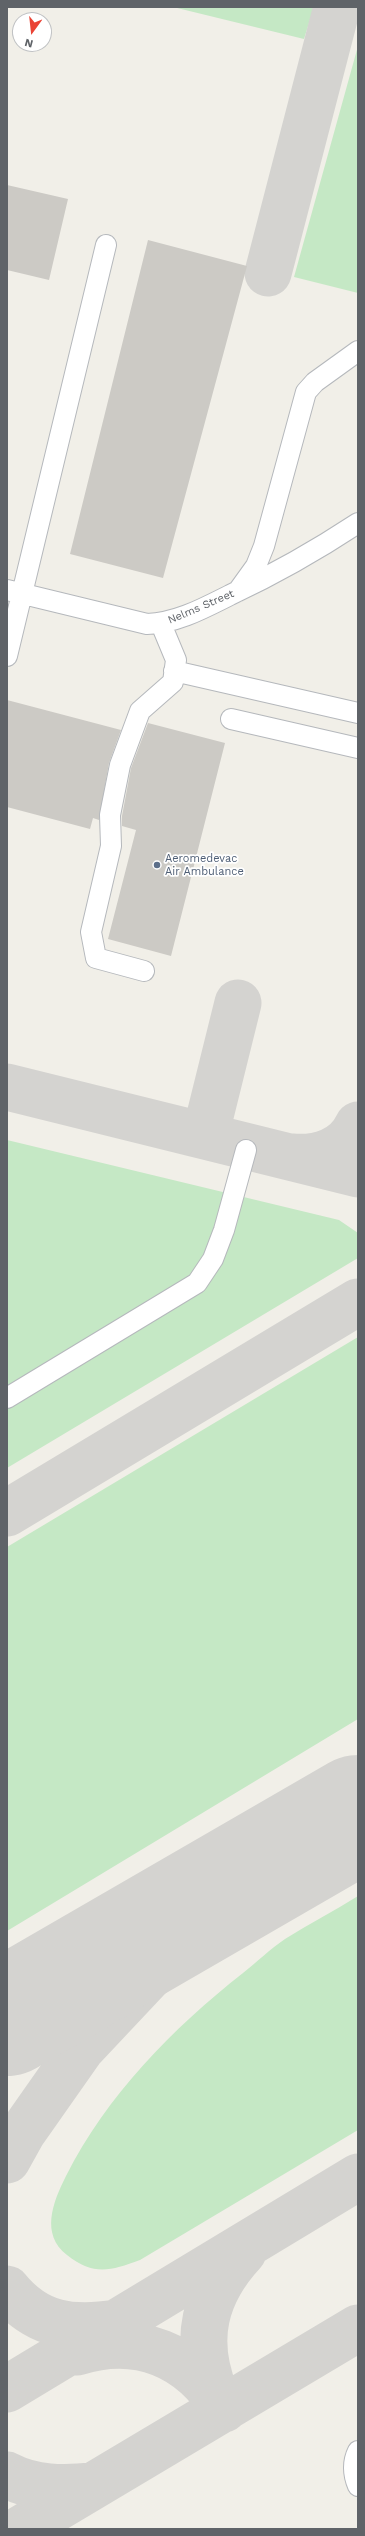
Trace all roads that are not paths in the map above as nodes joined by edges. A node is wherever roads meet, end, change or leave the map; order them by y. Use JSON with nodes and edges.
{"nodes":[{"id":1,"x":106,"y":245,"type":"dead end"},
{"id":2,"x":358,"y":351,"type":"edge"},
{"id":3,"x":358,"y":523,"type":"edge"},
{"id":4,"x":14,"y":592,"type":"edge"},
{"id":5,"x":237,"y":592,"type":"junction"},
{"id":6,"x":161,"y":624,"type":"junction"},
{"id":7,"x":7,"y":656,"type":"edge"},
{"id":8,"x":174,"y":671,"type":"junction"},
{"id":9,"x":358,"y":713,"type":"edge"},
{"id":10,"x":231,"y":719,"type":"dead end"},
{"id":11,"x":358,"y":748,"type":"edge"},
{"id":12,"x":144,"y":971,"type":"dead end"},
{"id":13,"x":246,"y":1150,"type":"dead end"},
{"id":14,"x":7,"y":1398,"type":"edge"},
{"id":15,"x":358,"y":2451,"type":"edge"},
{"id":16,"x":358,"y":2486,"type":"edge"}],
"edges":[{"from":1,"to":4,"type":"lane"},
{"from":2,"to":5,"type":"lane"},
{"from":3,"to":5,"type":"lane","name":"Nelms Street"},
{"from":4,"to":6,"type":"lane","name":"Nelms Street"},
{"from":4,"to":7,"type":"lane"},
{"from":5,"to":6,"type":"lane","name":"Nelms Street"},
{"from":6,"to":8,"type":"lane"},
{"from":8,"to":9,"type":"lane"},
{"from":8,"to":12,"type":"lane"},
{"from":10,"to":11,"type":"lane"},
{"from":13,"to":14,"type":"lane"},
{"from":15,"to":16,"type":"lane"}]}
